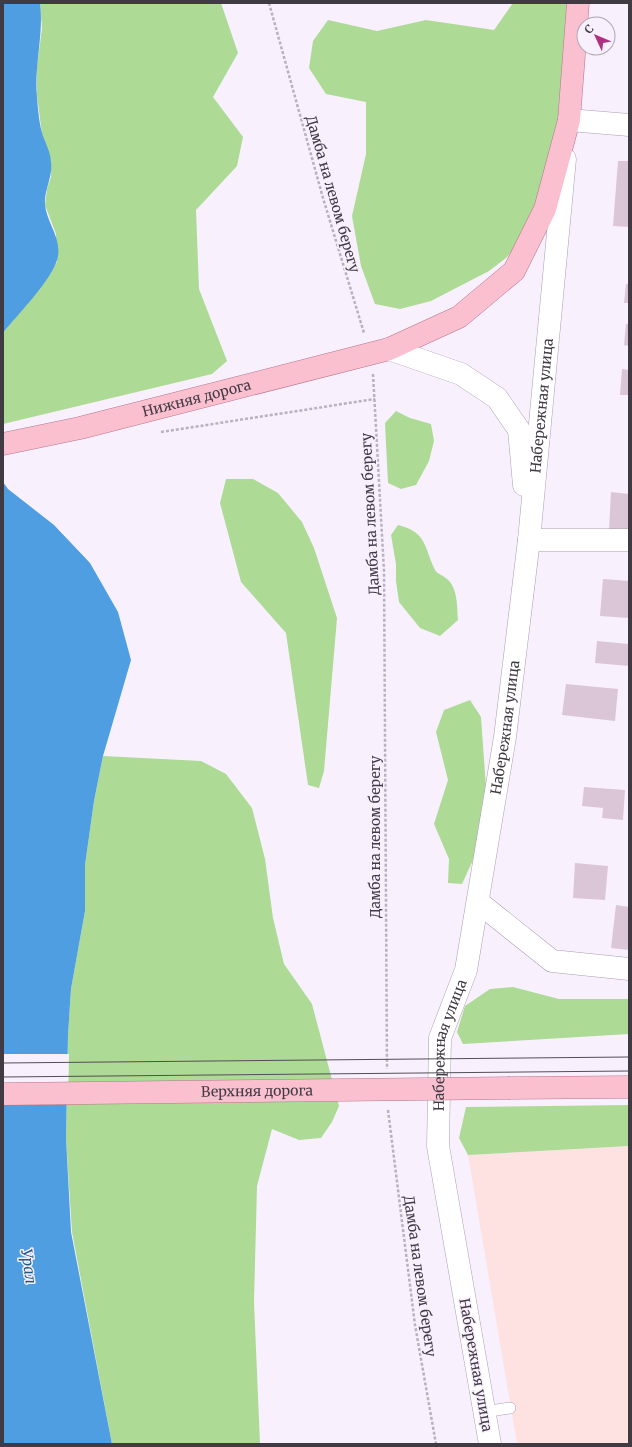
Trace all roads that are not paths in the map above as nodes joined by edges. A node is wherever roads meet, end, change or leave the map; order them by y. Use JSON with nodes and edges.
{"nodes":[{"id":1,"x":578,"y":3,"type":"edge"},
{"id":2,"x":568,"y":120,"type":"junction"},
{"id":3,"x":629,"y":125,"type":"edge"},
{"id":4,"x":380,"y":351,"type":"junction"},
{"id":5,"x":3,"y":444,"type":"edge"},
{"id":6,"x":529,"y":540,"type":"junction"},
{"id":7,"x":629,"y":540,"type":"edge"},
{"id":8,"x":478,"y":902,"type":"junction"},
{"id":9,"x":629,"y":969,"type":"edge"},
{"id":10,"x":629,"y":1087,"type":"edge"},
{"id":11,"x":3,"y":1094,"type":"edge"},
{"id":12,"x":510,"y":1408,"type":"dead end"},
{"id":13,"x":483,"y":1412,"type":"junction"},
{"id":14,"x":490,"y":1444,"type":"edge"}],
"edges":[{"from":1,"to":2,"type":"main road","name":"Набережная улица"},
{"from":2,"to":3,"type":"main road"},
{"from":2,"to":4,"type":"main road","name":"Нижняя дорога"},
{"from":2,"to":6,"type":"main road","name":"Набережная улица"},
{"from":4,"to":5,"type":"main road","name":"Нижняя дорога"},
{"from":4,"to":6,"type":"main road"},
{"from":6,"to":7,"type":"main road"},
{"from":6,"to":8,"type":"main road","name":"Набережная улица"},
{"from":8,"to":9,"type":"main road"},
{"from":8,"to":13,"type":"main road","name":"Набережная улица"},
{"from":10,"to":11,"type":"main road","name":"Верхняя дорога","bridge":true},
{"from":12,"to":13,"type":"lane"},
{"from":13,"to":14,"type":"main road","name":"Набережная улица"}]}
